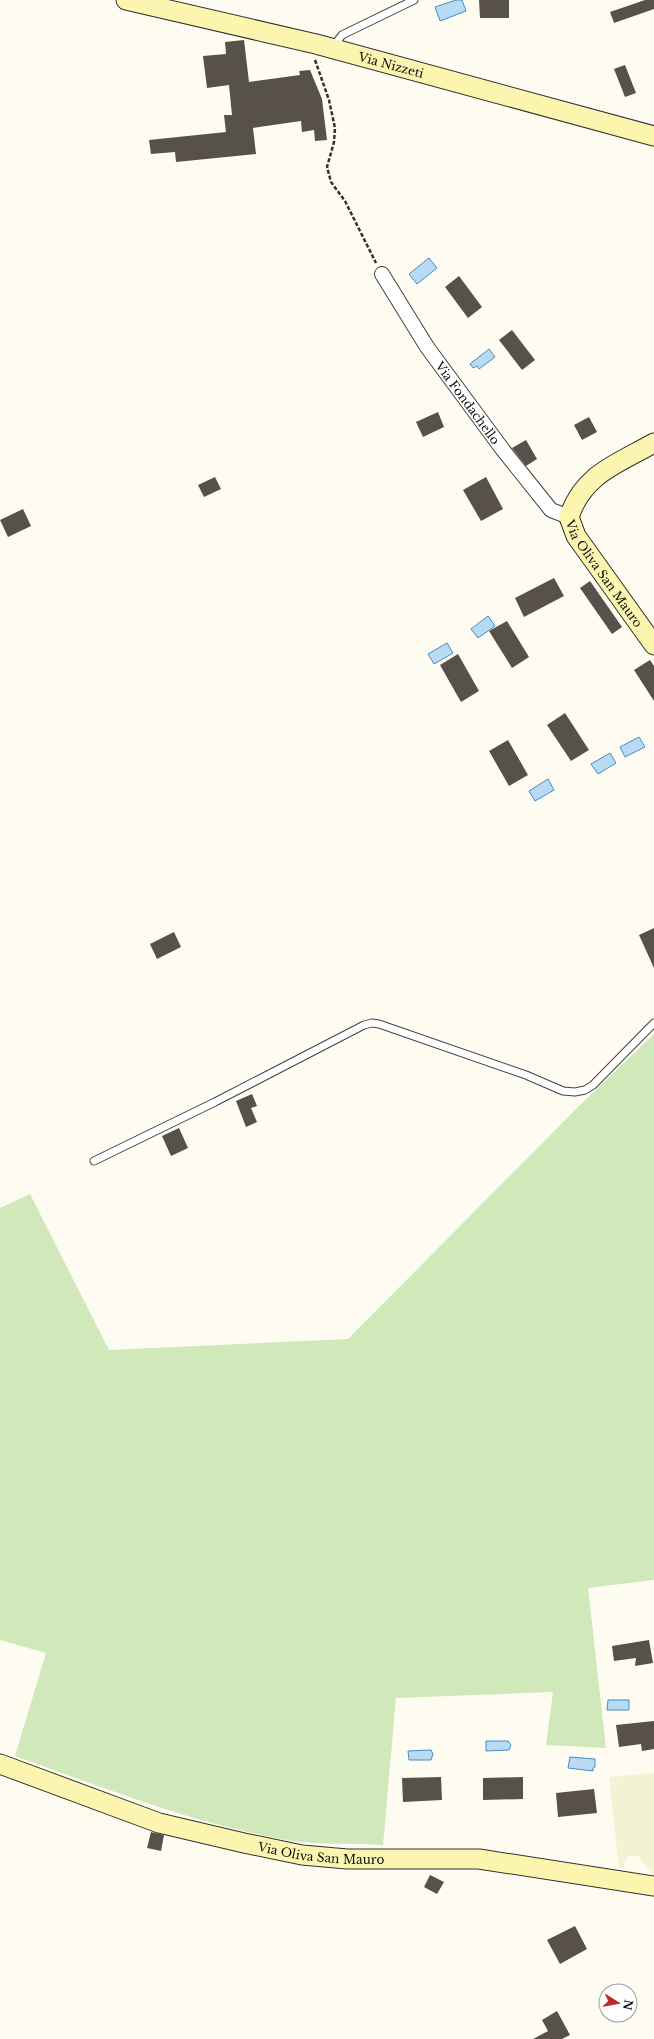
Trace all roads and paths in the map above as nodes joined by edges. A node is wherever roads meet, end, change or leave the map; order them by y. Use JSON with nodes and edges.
{"nodes":[{"id":1,"x":126,"y":0,"type":"edge"},
{"id":2,"x":414,"y":0,"type":"edge"},
{"id":3,"x":324,"y":46,"type":"junction"},
{"id":4,"x":654,"y":136,"type":"edge"},
{"id":5,"x":382,"y":274,"type":"joint"},
{"id":6,"x":654,"y":443,"type":"edge"},
{"id":7,"x":569,"y":517,"type":"junction"},
{"id":8,"x":654,"y":645,"type":"edge"},
{"id":9,"x":654,"y":1023,"type":"edge"},
{"id":10,"x":94,"y":1161,"type":"dead end"},
{"id":11,"x":0,"y":1764,"type":"edge"},
{"id":12,"x":654,"y":1886,"type":"edge"}],
"edges":[{"from":1,"to":3,"type":"street","name":"Via Nizzeti"},
{"from":2,"to":3,"type":"lane"},
{"from":3,"to":4,"type":"street","name":"Via Nizzeti"},
{"from":3,"to":5,"type":"path"},
{"from":5,"to":7,"type":"street","name":"Via Fondachello"},
{"from":6,"to":7,"type":"street","name":"Via Oliva San Mauro"},
{"from":7,"to":8,"type":"street","name":"Via Oliva San Mauro"},
{"from":9,"to":10,"type":"lane"},
{"from":11,"to":12,"type":"street","name":"Via Oliva San Mauro"}]}
